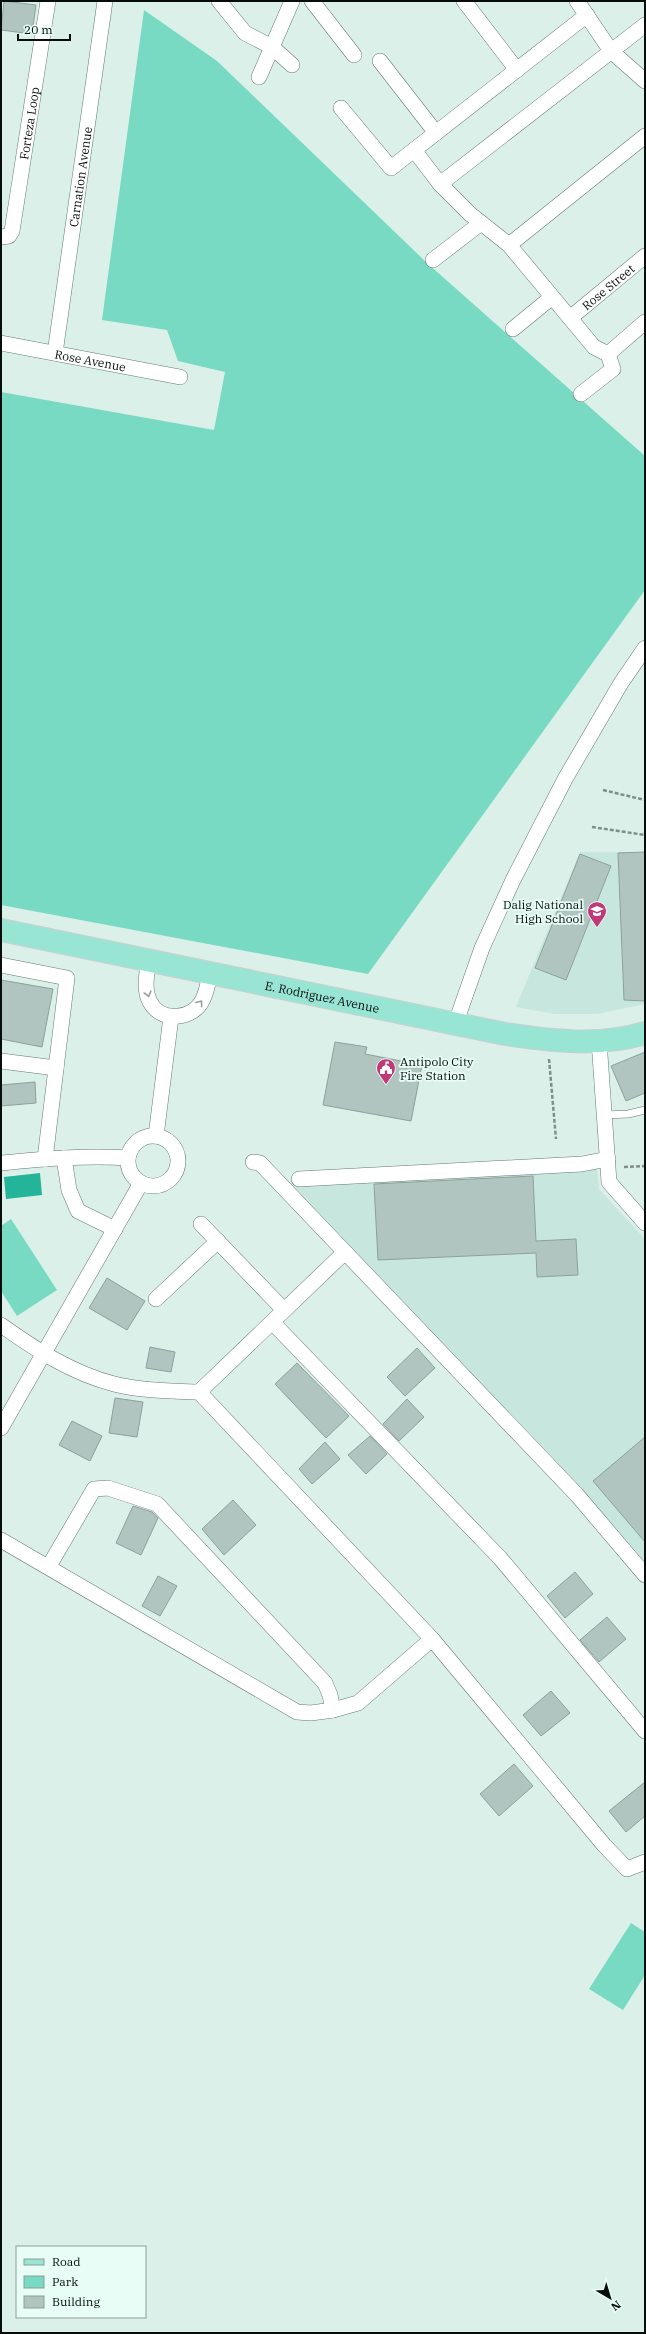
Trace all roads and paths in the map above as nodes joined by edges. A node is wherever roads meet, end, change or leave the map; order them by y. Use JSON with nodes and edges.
{"nodes":[{"id":1,"x":48,"y":1,"type":"edge"},
{"id":2,"x":105,"y":1,"type":"edge"},
{"id":3,"x":219,"y":1,"type":"edge"},
{"id":4,"x":292,"y":1,"type":"edge"},
{"id":5,"x":312,"y":1,"type":"edge"},
{"id":6,"x":464,"y":1,"type":"edge"},
{"id":7,"x":578,"y":1,"type":"edge"},
{"id":8,"x":587,"y":15,"type":"junction"},
{"id":9,"x":645,"y":25,"type":"edge"},
{"id":10,"x":272,"y":47,"type":"junction"},
{"id":11,"x":611,"y":51,"type":"junction"},
{"id":12,"x":354,"y":55,"type":"dead end"},
{"id":13,"x":380,"y":61,"type":"dead end"},
{"id":14,"x":292,"y":65,"type":"dead end"},
{"id":15,"x":517,"y":70,"type":"junction"},
{"id":16,"x":259,"y":77,"type":"dead end"},
{"id":17,"x":645,"y":81,"type":"edge"},
{"id":18,"x":341,"y":108,"type":"dead end"},
{"id":19,"x":436,"y":133,"type":"junction"},
{"id":20,"x":645,"y":136,"type":"edge"},
{"id":21,"x":414,"y":150,"type":"junction"},
{"id":22,"x":440,"y":184,"type":"junction"},
{"id":23,"x":480,"y":223,"type":"junction"},
{"id":24,"x":1,"y":237,"type":"edge"},
{"id":25,"x":509,"y":244,"type":"junction"},
{"id":26,"x":645,"y":256,"type":"edge"},
{"id":27,"x":433,"y":260,"type":"dead end"},
{"id":28,"x":552,"y":297,"type":"junction"},
{"id":29,"x":570,"y":318,"type":"junction"},
{"id":30,"x":645,"y":322,"type":"edge"},
{"id":31,"x":513,"y":329,"type":"dead end"},
{"id":32,"x":1,"y":343,"type":"edge"},
{"id":33,"x":55,"y":353,"type":"junction"},
{"id":34,"x":608,"y":354,"type":"junction"},
{"id":35,"x":180,"y":377,"type":"dead end"},
{"id":36,"x":581,"y":394,"type":"dead end"},
{"id":37,"x":645,"y":648,"type":"edge"},
{"id":38,"x":603,"y":790,"type":"dead end"},
{"id":39,"x":645,"y":800,"type":"edge"},
{"id":40,"x":592,"y":826,"type":"dead end"},
{"id":41,"x":645,"y":835,"type":"edge"},
{"id":42,"x":1,"y":930,"type":"edge"},
{"id":43,"x":149,"y":959,"type":"junction"},
{"id":44,"x":1,"y":965,"type":"edge"},
{"id":45,"x":211,"y":972,"type":"junction"},
{"id":46,"x":171,"y":1017,"type":"junction"},
{"id":47,"x":456,"y":1022,"type":"junction"},
{"id":48,"x":645,"y":1033,"type":"edge"},
{"id":49,"x":548,"y":1040,"type":"junction"},
{"id":50,"x":599,"y":1041,"type":"junction"},
{"id":51,"x":1,"y":1061,"type":"edge"},
{"id":52,"x":56,"y":1068,"type":"junction"},
{"id":53,"x":645,"y":1110,"type":"edge"},
{"id":54,"x":605,"y":1115,"type":"junction"},
{"id":55,"x":156,"y":1136,"type":"junction"},
{"id":56,"x":556,"y":1139,"type":"dead end"},
{"id":57,"x":64,"y":1158,"type":"junction"},
{"id":58,"x":128,"y":1158,"type":"junction"},
{"id":59,"x":45,"y":1159,"type":"junction"},
{"id":60,"x":253,"y":1162,"type":"dead end"},
{"id":61,"x":1,"y":1163,"type":"edge"},
{"id":62,"x":608,"y":1164,"type":"junction"},
{"id":63,"x":645,"y":1166,"type":"edge"},
{"id":64,"x":299,"y":1179,"type":"dead end"},
{"id":65,"x":141,"y":1183,"type":"junction"},
{"id":66,"x":645,"y":1223,"type":"edge"},
{"id":67,"x":201,"y":1224,"type":"dead end"},
{"id":68,"x":115,"y":1229,"type":"junction"},
{"id":69,"x":218,"y":1241,"type":"junction"},
{"id":70,"x":345,"y":1252,"type":"junction"},
{"id":71,"x":156,"y":1299,"type":"dead end"},
{"id":72,"x":284,"y":1310,"type":"junction"},
{"id":73,"x":272,"y":1322,"type":"junction"},
{"id":74,"x":1,"y":1325,"type":"edge"},
{"id":75,"x":43,"y":1354,"type":"junction"},
{"id":76,"x":199,"y":1392,"type":"junction"},
{"id":77,"x":1,"y":1428,"type":"edge"},
{"id":78,"x":1,"y":1540,"type":"edge"},
{"id":79,"x":48,"y":1566,"type":"junction"},
{"id":80,"x":645,"y":1575,"type":"edge"},
{"id":81,"x":432,"y":1639,"type":"junction"},
{"id":82,"x":333,"y":1710,"type":"junction"},
{"id":83,"x":645,"y":1731,"type":"edge"},
{"id":84,"x":645,"y":1862,"type":"edge"}],
"edges":[{"from":1,"to":24,"type":"street","name":"Forteza Loop"},
{"from":2,"to":33,"type":"street","name":"Carnation Avenue"},
{"from":3,"to":10,"type":"street"},
{"from":4,"to":10,"type":"street"},
{"from":5,"to":12,"type":"street"},
{"from":6,"to":15,"type":"street"},
{"from":7,"to":8,"type":"street"},
{"from":8,"to":11,"type":"street"},
{"from":8,"to":15,"type":"street"},
{"from":9,"to":11,"type":"street"},
{"from":10,"to":14,"type":"street"},
{"from":10,"to":16,"type":"street"},
{"from":11,"to":17,"type":"street"},
{"from":11,"to":22,"type":"street"},
{"from":13,"to":19,"type":"street"},
{"from":15,"to":19,"type":"street"},
{"from":18,"to":21,"type":"street"},
{"from":19,"to":21,"type":"street"},
{"from":20,"to":25,"type":"street"},
{"from":21,"to":22,"type":"street"},
{"from":22,"to":23,"type":"street"},
{"from":23,"to":25,"type":"street"},
{"from":23,"to":27,"type":"street"},
{"from":25,"to":28,"type":"street"},
{"from":26,"to":29,"type":"street","name":"Rose Street"},
{"from":28,"to":29,"type":"street"},
{"from":28,"to":31,"type":"street"},
{"from":29,"to":34,"type":"street"},
{"from":30,"to":34,"type":"street"},
{"from":32,"to":33,"type":"street","name":"Rose Avenue"},
{"from":33,"to":35,"type":"street","name":"Rose Avenue"},
{"from":34,"to":36,"type":"street"},
{"from":37,"to":47,"type":"street"},
{"from":38,"to":39,"type":"path"},
{"from":40,"to":41,"type":"path"},
{"from":42,"to":43,"type":"main road","name":"E. Rodriguez Avenue"},
{"from":43,"to":45,"type":"main road","name":"E. Rodriguez Avenue"},
{"from":43,"to":46,"type":"street","one_way":true},
{"from":44,"to":52,"type":"street"},
{"from":46,"to":45,"type":"street","one_way":true},
{"from":45,"to":47,"type":"main road","name":"E. Rodriguez Avenue"},
{"from":46,"to":55,"type":"street"},
{"from":47,"to":49,"type":"main road","name":"E. Rodriguez Avenue"},
{"from":48,"to":50,"type":"main road","name":"E. Rodriguez Avenue"},
{"from":49,"to":50,"type":"main road","name":"E. Rodriguez Avenue"},
{"from":49,"to":56,"type":"path"},
{"from":50,"to":54,"type":"street"},
{"from":51,"to":52,"type":"street"},
{"from":52,"to":59,"type":"street"},
{"from":53,"to":54,"type":"lane"},
{"from":54,"to":62,"type":"street"},
{"from":55,"to":58,"type":"street"},
{"from":55,"to":65,"type":"street"},
{"from":57,"to":58,"type":"street"},
{"from":57,"to":59,"type":"street"},
{"from":57,"to":68,"type":"street"},
{"from":58,"to":65,"type":"street"},
{"from":59,"to":61,"type":"street"},
{"from":60,"to":70,"type":"street"},
{"from":62,"to":63,"type":"path"},
{"from":62,"to":64,"type":"street"},
{"from":62,"to":66,"type":"street"},
{"from":65,"to":68,"type":"street"},
{"from":67,"to":69,"type":"street"},
{"from":68,"to":75,"type":"street"},
{"from":69,"to":71,"type":"street"},
{"from":69,"to":72,"type":"street"},
{"from":70,"to":72,"type":"street"},
{"from":70,"to":80,"type":"street"},
{"from":72,"to":73,"type":"street"},
{"from":73,"to":76,"type":"street"},
{"from":73,"to":83,"type":"street"},
{"from":74,"to":75,"type":"street"},
{"from":75,"to":76,"type":"street"},
{"from":75,"to":77,"type":"street"},
{"from":76,"to":81,"type":"street"},
{"from":78,"to":79,"type":"street"},
{"from":79,"to":82,"type":"street"},
{"from":79,"to":82,"type":"street"},
{"from":81,"to":82,"type":"street"},
{"from":81,"to":84,"type":"street"}]}
